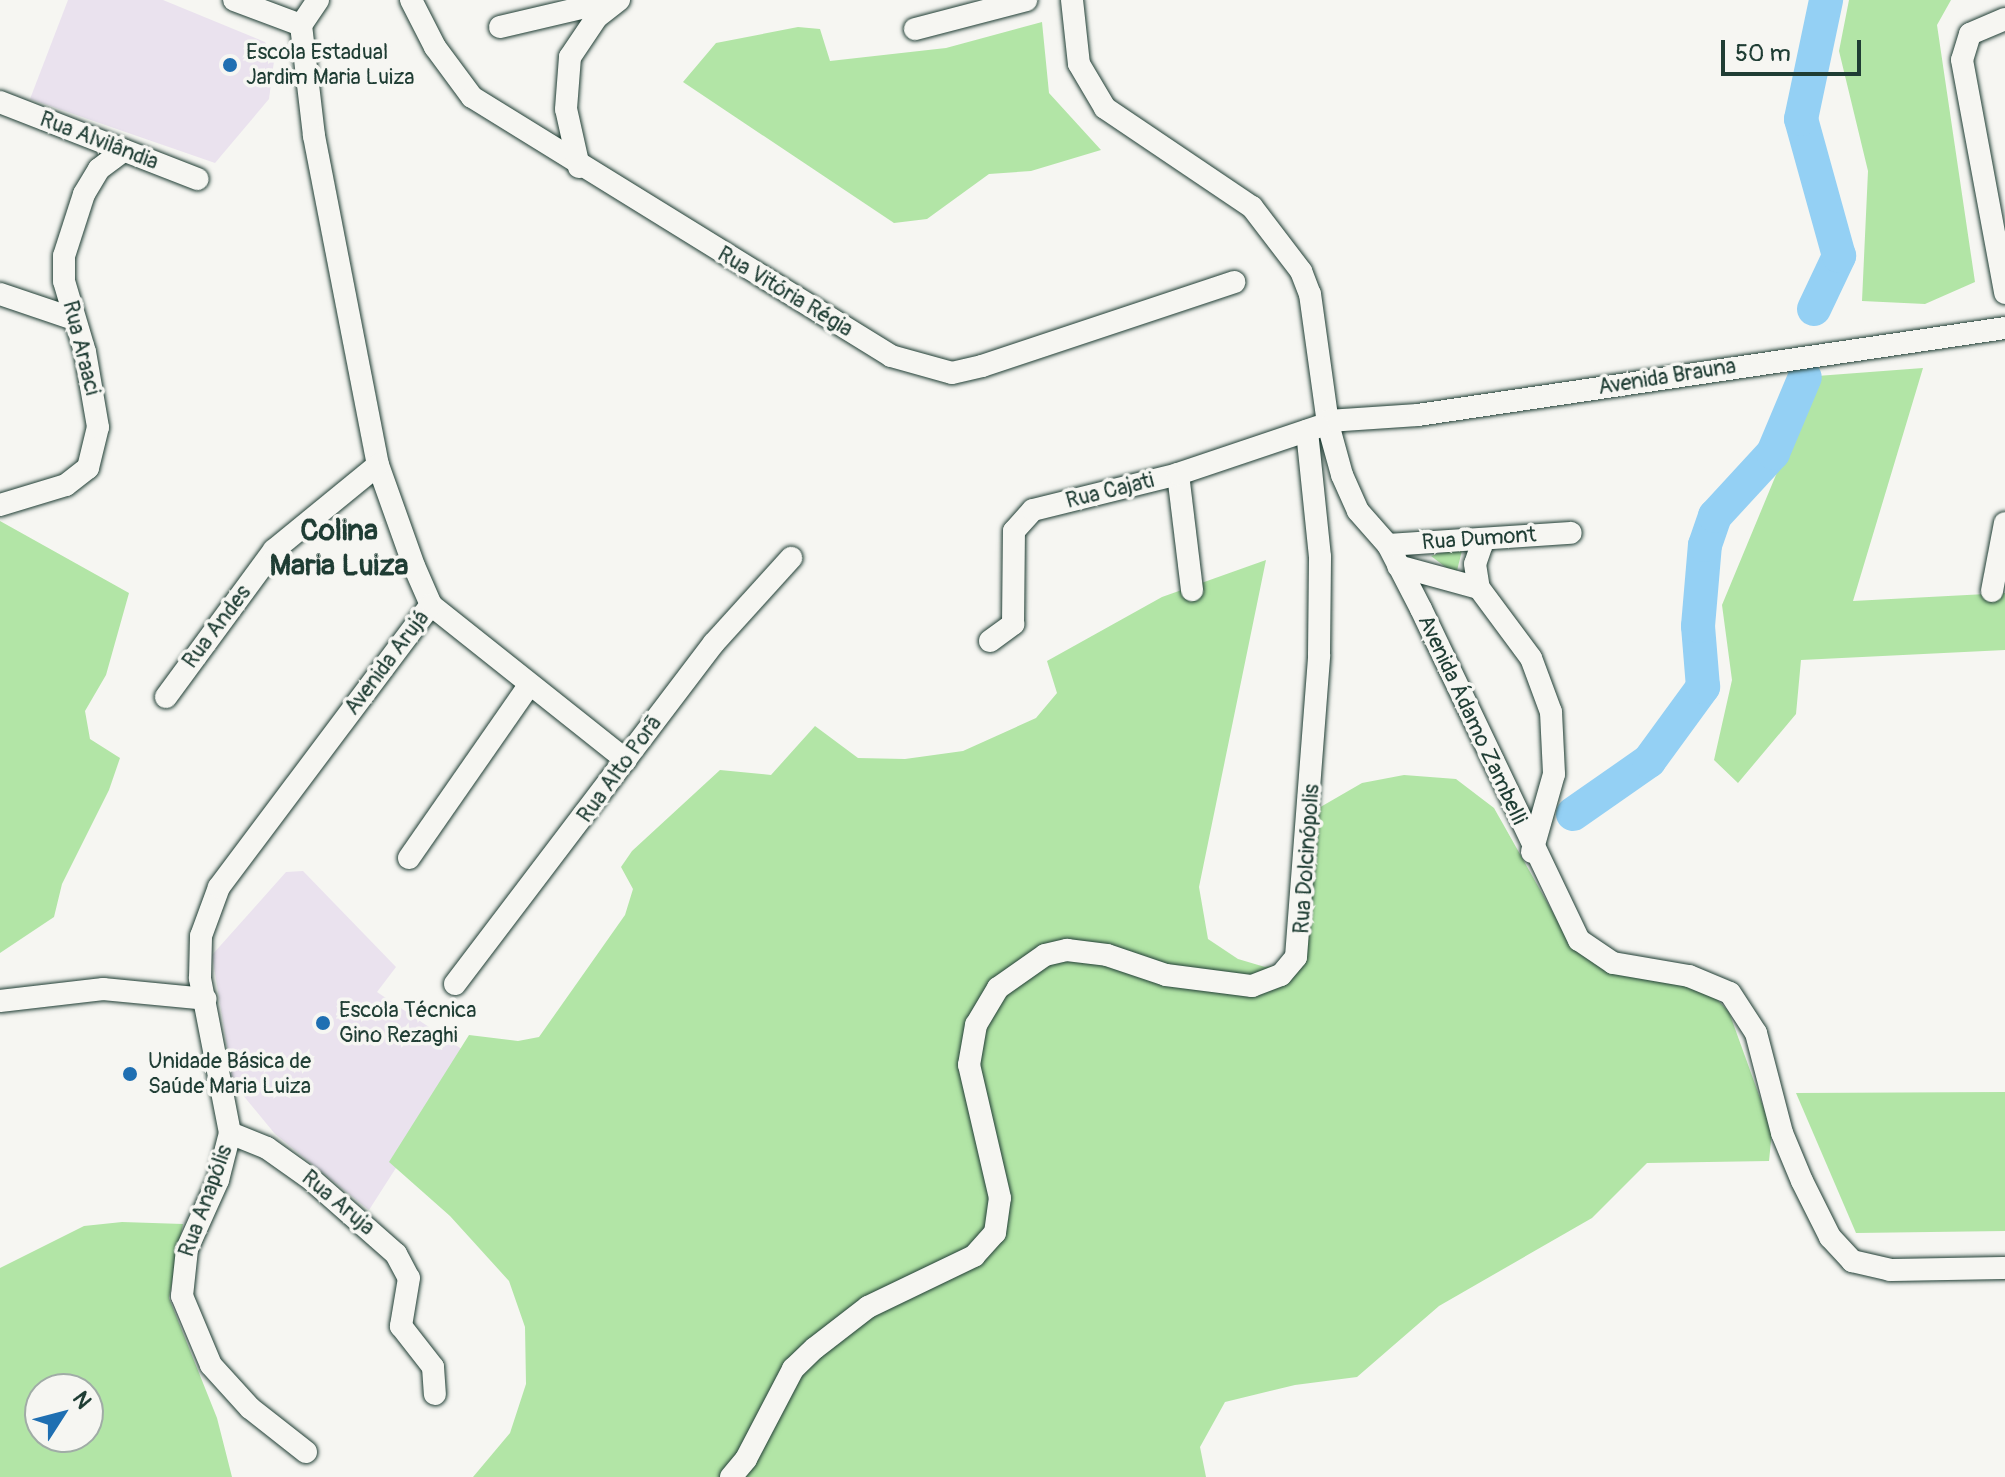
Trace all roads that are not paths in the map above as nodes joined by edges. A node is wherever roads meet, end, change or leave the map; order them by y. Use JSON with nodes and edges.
{"nodes":[{"id":1,"x":234,"y":0,"type":"edge"},
{"id":2,"x":318,"y":0,"type":"edge"},
{"id":3,"x":411,"y":0,"type":"edge"},
{"id":4,"x":618,"y":0,"type":"edge"},
{"id":5,"x":1026,"y":0,"type":"edge"},
{"id":6,"x":1072,"y":0,"type":"edge"},
{"id":7,"x":2005,"y":19,"type":"edge"},
{"id":8,"x":301,"y":25,"type":"junction"},
{"id":9,"x":500,"y":27,"type":"dead end"},
{"id":10,"x":915,"y":29,"type":"dead end"},
{"id":11,"x":0,"y":102,"type":"edge"},
{"id":12,"x":124,"y":150,"type":"junction"},
{"id":13,"x":579,"y":167,"type":"junction"},
{"id":14,"x":198,"y":179,"type":"dead end"},
{"id":15,"x":1234,"y":282,"type":"dead end"},
{"id":16,"x":2005,"y":293,"type":"edge"},
{"id":17,"x":0,"y":294,"type":"edge"},
{"id":18,"x":74,"y":319,"type":"junction"},
{"id":19,"x":2005,"y":328,"type":"edge"},
{"id":20,"x":1321,"y":426,"type":"junction"},
{"id":21,"x":378,"y":465,"type":"junction"},
{"id":22,"x":1178,"y":474,"type":"junction"},
{"id":23,"x":0,"y":505,"type":"edge"},
{"id":24,"x":2005,"y":523,"type":"edge"},
{"id":25,"x":1571,"y":533,"type":"dead end"},
{"id":26,"x":1483,"y":541,"type":"junction"},
{"id":27,"x":1388,"y":545,"type":"junction"},
{"id":28,"x":791,"y":558,"type":"dead end"},
{"id":29,"x":1398,"y":566,"type":"junction"},
{"id":30,"x":1479,"y":588,"type":"junction"},
{"id":31,"x":1192,"y":590,"type":"dead end"},
{"id":32,"x":1992,"y":591,"type":"dead end"},
{"id":33,"x":431,"y":605,"type":"junction"},
{"id":34,"x":990,"y":641,"type":"dead end"},
{"id":35,"x":528,"y":687,"type":"junction"},
{"id":36,"x":166,"y":697,"type":"dead end"},
{"id":37,"x":626,"y":760,"type":"junction"},
{"id":38,"x":1532,"y":852,"type":"junction"},
{"id":39,"x":409,"y":858,"type":"dead end"},
{"id":40,"x":455,"y":984,"type":"dead end"},
{"id":41,"x":206,"y":999,"type":"junction"},
{"id":42,"x":0,"y":1001,"type":"edge"},
{"id":43,"x":230,"y":1133,"type":"junction"},
{"id":44,"x":2005,"y":1268,"type":"edge"},
{"id":45,"x":435,"y":1394,"type":"dead end"},
{"id":46,"x":306,"y":1452,"type":"dead end"},
{"id":47,"x":731,"y":1477,"type":"edge"}],
"edges":[{"from":1,"to":8,"type":"street"},
{"from":2,"to":8,"type":"street"},
{"from":3,"to":13,"type":"street","name":"Rua Vitória Régia"},
{"from":4,"to":9,"type":"street"},
{"from":4,"to":13,"type":"street"},
{"from":5,"to":10,"type":"street"},
{"from":6,"to":20,"type":"street","name":"Avenida Ádamo Zambelli"},
{"from":7,"to":16,"type":"street"},
{"from":8,"to":21,"type":"street","name":"Avenida Arujá"},
{"from":11,"to":12,"type":"street","name":"Rua Alvilândia"},
{"from":12,"to":14,"type":"street","name":"Rua Alvilândia"},
{"from":12,"to":18,"type":"street","name":"Rua Araaci"},
{"from":13,"to":15,"type":"street","name":"Rua Vitória Régia"},
{"from":17,"to":18,"type":"street"},
{"from":18,"to":23,"type":"street","name":"Rua Araaci"},
{"from":19,"to":20,"type":"street","name":"Avenida Brauna"},
{"from":20,"to":22,"type":"street","name":"Rua Cajati"},
{"from":20,"to":27,"type":"street","name":"Avenida Ádamo Zambelli"},
{"from":20,"to":47,"type":"street","name":"Rua Dolcinópolis"},
{"from":21,"to":33,"type":"street","name":"Avenida Arujá"},
{"from":21,"to":36,"type":"street","name":"Rua Andes"},
{"from":22,"to":31,"type":"street"},
{"from":22,"to":34,"type":"street","name":"Rua Cajati"},
{"from":24,"to":32,"type":"street"},
{"from":25,"to":26,"type":"street","name":"Rua Dumont"},
{"from":26,"to":27,"type":"street","name":"Rua Dumont"},
{"from":26,"to":30,"type":"street"},
{"from":27,"to":29,"type":"street","name":"Avenida Ádamo Zambelli"},
{"from":28,"to":37,"type":"street","name":"Rua Alto Porã"},
{"from":29,"to":30,"type":"street"},
{"from":29,"to":38,"type":"street","name":"Avenida Ádamo Zambelli"},
{"from":30,"to":38,"type":"street"},
{"from":33,"to":35,"type":"street"},
{"from":33,"to":41,"type":"street","name":"Avenida Arujá"},
{"from":35,"to":37,"type":"street"},
{"from":35,"to":39,"type":"street"},
{"from":37,"to":40,"type":"street","name":"Rua Alto Porã"},
{"from":38,"to":44,"type":"street","name":"Avenida Ádamo Zambelli"},
{"from":41,"to":42,"type":"street"},
{"from":41,"to":43,"type":"street","name":"Rua Anapólis"},
{"from":43,"to":45,"type":"street","name":"Rua Aruja"},
{"from":43,"to":46,"type":"street","name":"Rua Anapólis"}]}
